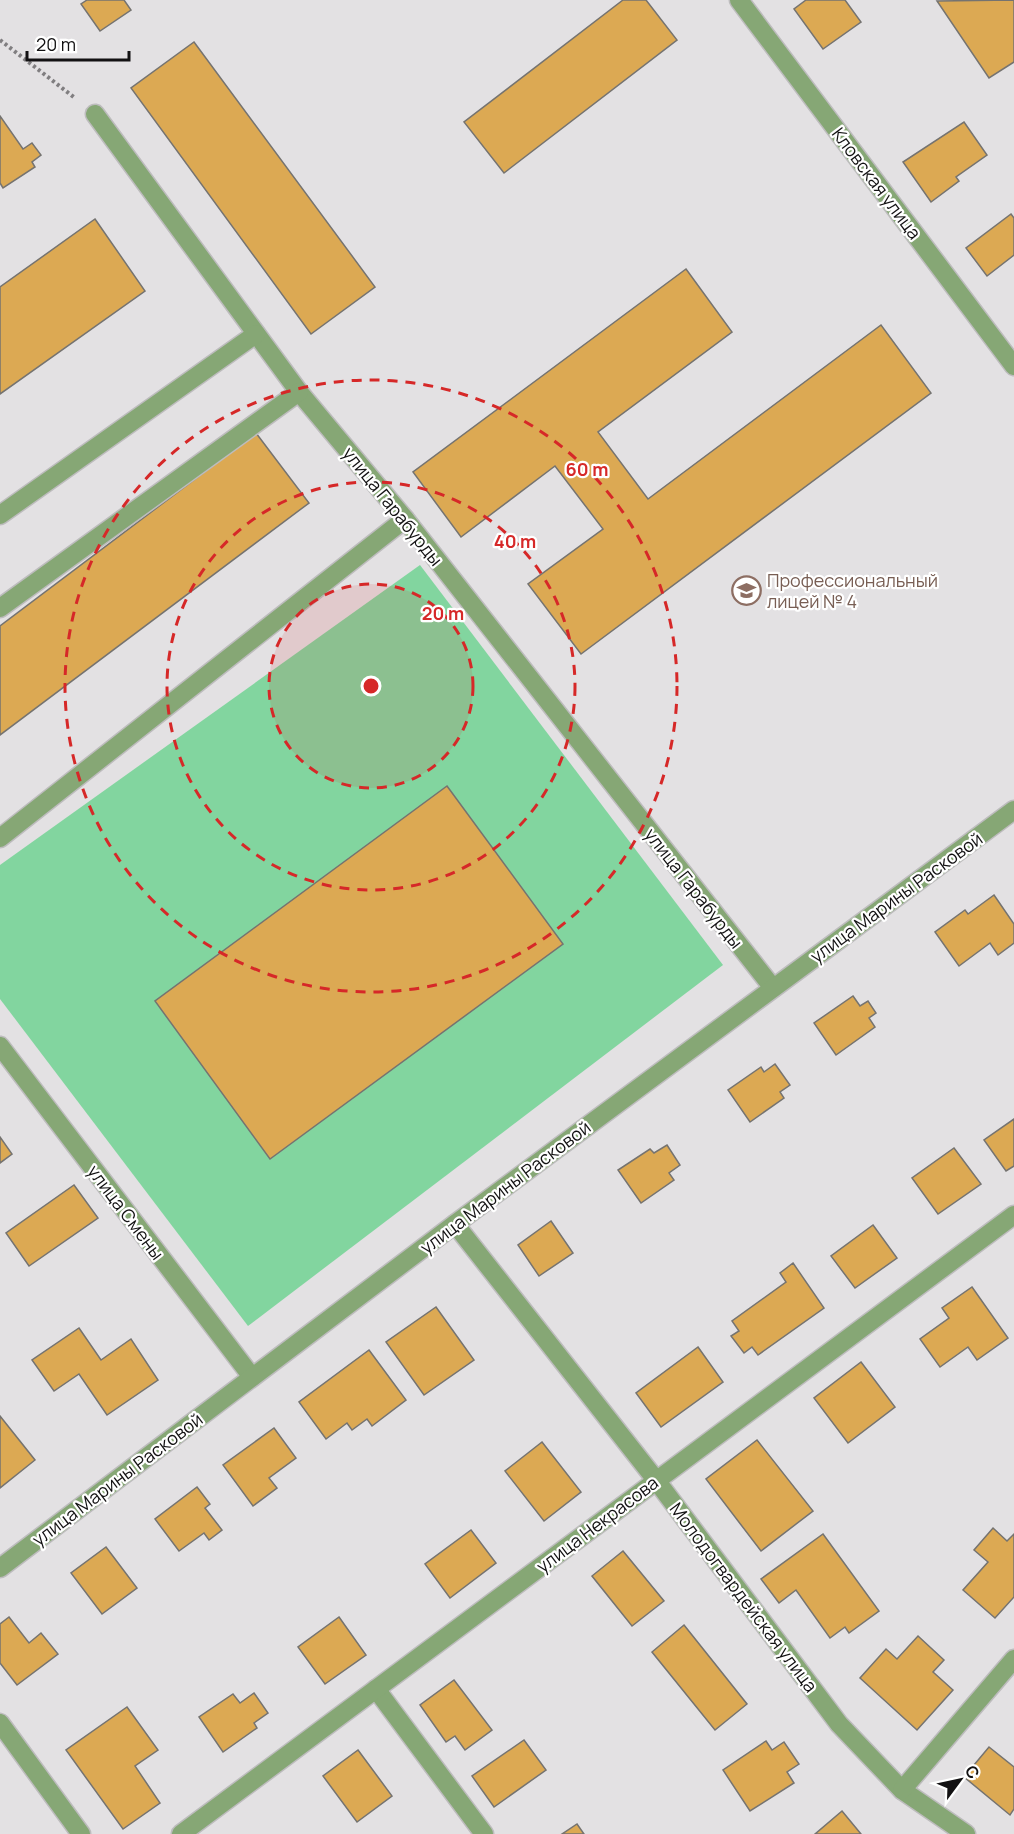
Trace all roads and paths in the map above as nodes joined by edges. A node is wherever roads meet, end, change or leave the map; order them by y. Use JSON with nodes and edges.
{"nodes":[{"id":1,"x":740,"y":0,"type":"edge"},
{"id":2,"x":0,"y":40,"type":"edge"},
{"id":3,"x":95,"y":114,"type":"joint"},
{"id":4,"x":256,"y":334,"type":"junction"},
{"id":5,"x":1014,"y":366,"type":"edge"},
{"id":6,"x":299,"y":392,"type":"junction"},
{"id":7,"x":0,"y":515,"type":"edge"},
{"id":8,"x":405,"y":519,"type":"junction"},
{"id":9,"x":0,"y":608,"type":"edge"},
{"id":10,"x":1014,"y":810,"type":"edge"},
{"id":11,"x":0,"y":838,"type":"edge"},
{"id":12,"x":773,"y":988,"type":"junction"},
{"id":13,"x":0,"y":1046,"type":"edge"},
{"id":14,"x":1014,"y":1215,"type":"edge"},
{"id":15,"x":455,"y":1224,"type":"junction"},
{"id":16,"x":252,"y":1377,"type":"junction"},
{"id":17,"x":656,"y":1480,"type":"junction"},
{"id":18,"x":0,"y":1568,"type":"edge"},
{"id":19,"x":1014,"y":1659,"type":"edge"},
{"id":20,"x":376,"y":1689,"type":"junction"},
{"id":21,"x":0,"y":1723,"type":"edge"},
{"id":22,"x":902,"y":1790,"type":"junction"},
{"id":23,"x":81,"y":1834,"type":"edge"},
{"id":24,"x":182,"y":1834,"type":"edge"},
{"id":25,"x":484,"y":1834,"type":"edge"},
{"id":26,"x":966,"y":1834,"type":"edge"}],
"edges":[{"from":1,"to":5,"type":"street","name":"Кловская улица"},
{"from":2,"to":3,"type":"path"},
{"from":3,"to":4,"type":"street","name":"улица Гарабурды"},
{"from":4,"to":6,"type":"street","name":"улица Гарабурды"},
{"from":4,"to":7,"type":"street"},
{"from":6,"to":8,"type":"street","name":"улица Гарабурды"},
{"from":6,"to":9,"type":"street"},
{"from":8,"to":11,"type":"street"},
{"from":8,"to":12,"type":"street","name":"улица Гарабурды"},
{"from":10,"to":12,"type":"street","name":"улица Марины Расковой"},
{"from":12,"to":15,"type":"street","name":"улица Марины Расковой"},
{"from":13,"to":16,"type":"street","name":"улица Смены"},
{"from":14,"to":17,"type":"street","name":"улица Некрасова"},
{"from":15,"to":16,"type":"street","name":"улица Марины Расковой"},
{"from":15,"to":17,"type":"street","name":"Молодогвардейская улица"},
{"from":16,"to":18,"type":"street","name":"улица Марины Расковой"},
{"from":17,"to":20,"type":"street","name":"улица Некрасова"},
{"from":17,"to":22,"type":"street","name":"Молодогвардейская улица"},
{"from":19,"to":22,"type":"street"},
{"from":20,"to":24,"type":"street","name":"улица Некрасова"},
{"from":20,"to":25,"type":"street"},
{"from":21,"to":23,"type":"street"},
{"from":22,"to":26,"type":"street","name":"Молодогвардейская улица"}]}
